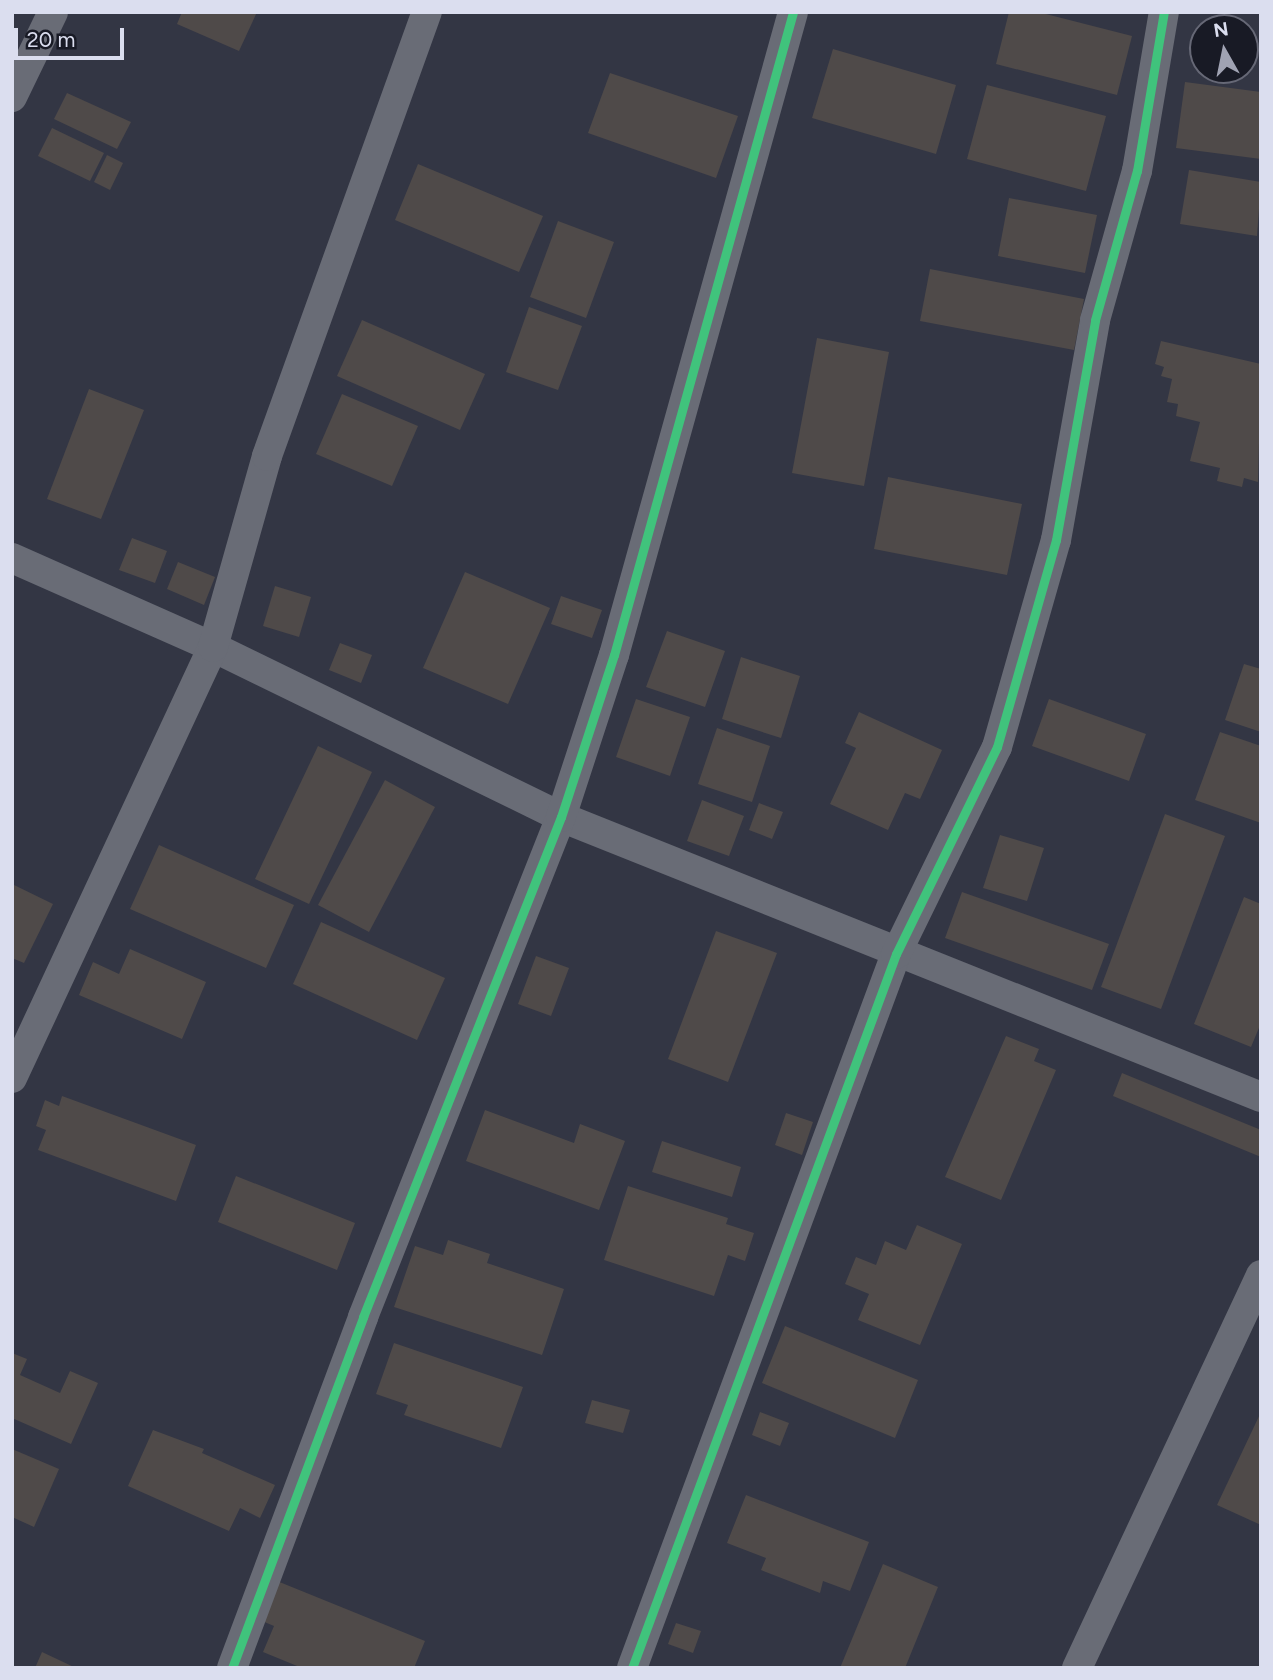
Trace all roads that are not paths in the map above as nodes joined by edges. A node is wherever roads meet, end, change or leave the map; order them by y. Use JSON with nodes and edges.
{"nodes":[{"id":1,"x":53,"y":12,"type":"edge"},
{"id":2,"x":427,"y":12,"type":"edge"},
{"id":3,"x":793,"y":12,"type":"edge"},
{"id":4,"x":1164,"y":12,"type":"edge"},
{"id":5,"x":12,"y":97,"type":"edge"},
{"id":6,"x":12,"y":558,"type":"edge"},
{"id":7,"x":212,"y":647,"type":"junction"},
{"id":8,"x":561,"y":817,"type":"junction"},
{"id":9,"x":896,"y":954,"type":"junction"},
{"id":10,"x":12,"y":1078,"type":"edge"},
{"id":11,"x":1261,"y":1097,"type":"edge"},
{"id":12,"x":1261,"y":1275,"type":"edge"},
{"id":13,"x":232,"y":1668,"type":"edge"},
{"id":14,"x":632,"y":1668,"type":"edge"},
{"id":15,"x":1077,"y":1668,"type":"edge"}],
"edges":[{"from":1,"to":5,"type":"street"},
{"from":2,"to":7,"type":"street"},
{"from":3,"to":8,"type":"street"},
{"from":4,"to":9,"type":"street"},
{"from":6,"to":7,"type":"street"},
{"from":7,"to":8,"type":"street"},
{"from":7,"to":10,"type":"street"},
{"from":8,"to":9,"type":"street"},
{"from":8,"to":13,"type":"street"},
{"from":9,"to":11,"type":"street"},
{"from":9,"to":14,"type":"street"},
{"from":12,"to":15,"type":"street"}]}
